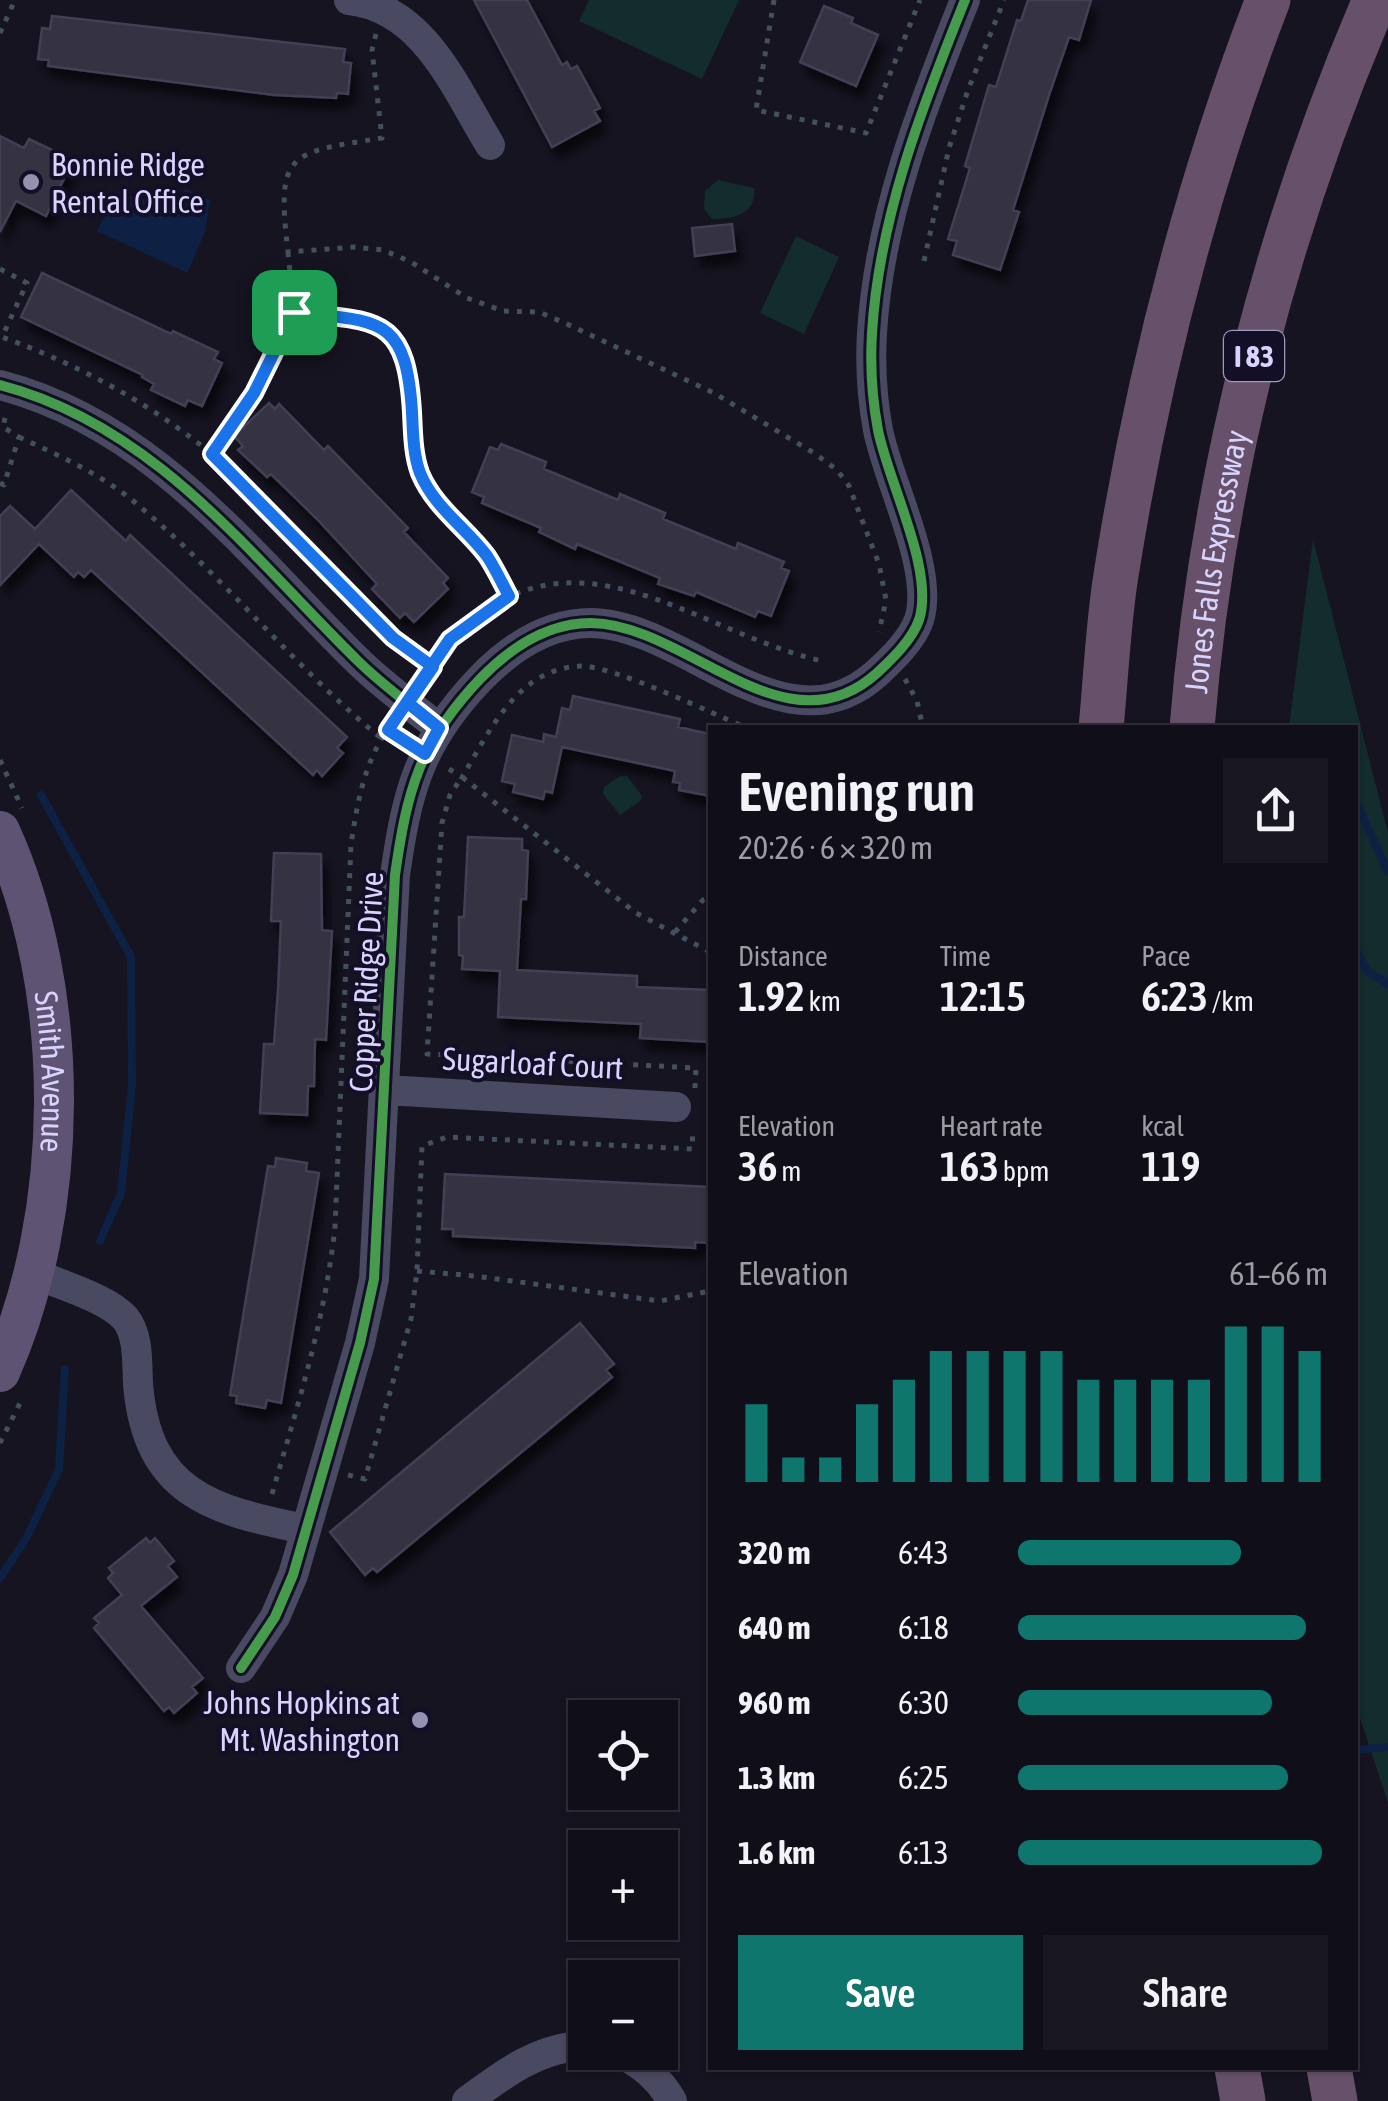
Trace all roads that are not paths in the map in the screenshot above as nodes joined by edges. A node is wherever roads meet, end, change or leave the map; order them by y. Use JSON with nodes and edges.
{"nodes":[{"id":1,"x":349,"y":0,"type":"edge"},
{"id":2,"x":965,"y":0,"type":"edge"},
{"id":3,"x":1268,"y":0,"type":"edge"},
{"id":4,"x":1376,"y":0,"type":"edge"},
{"id":5,"x":490,"y":146,"type":"dead end"},
{"id":6,"x":4,"y":395,"type":"edge"},
{"id":7,"x":1101,"y":725,"type":"edge"},
{"id":8,"x":1192,"y":725,"type":"edge"},
{"id":9,"x":432,"y":741,"type":"junction"},
{"id":10,"x":0,"y":831,"type":"edge"},
{"id":11,"x":385,"y":1090,"type":"junction"},
{"id":12,"x":688,"y":1108,"type":"road end"},
{"id":13,"x":36,"y":1274,"type":"junction"},
{"id":14,"x":0,"y":1372,"type":"edge"},
{"id":15,"x":306,"y":1521,"type":"junction"},
{"id":16,"x":241,"y":1668,"type":"dead end"},
{"id":17,"x":568,"y":2046,"type":"edge"},
{"id":18,"x":647,"y":2070,"type":"edge"},
{"id":19,"x":1237,"y":2070,"type":"edge"},
{"id":20,"x":1330,"y":2070,"type":"edge"},
{"id":21,"x":467,"y":2101,"type":"edge"},
{"id":22,"x":672,"y":2101,"type":"edge"},
{"id":23,"x":1243,"y":2101,"type":"edge"},
{"id":24,"x":1335,"y":2101,"type":"edge"}],
"edges":[{"from":1,"to":5,"type":"street"},
{"from":2,"to":9,"type":"street","name":"Copper Ridge Drive"},
{"from":3,"to":7,"type":"highway"},
{"from":4,"to":8,"type":"highway","name":"Jones Falls Expressway","number":"I 83"},
{"from":6,"to":9,"type":"street"},
{"from":9,"to":11,"type":"street","name":"Copper Ridge Drive"},
{"from":10,"to":13,"type":"main road","name":"Smith Avenue"},
{"from":11,"to":12,"type":"street","name":"Sugarloaf Court"},
{"from":11,"to":15,"type":"street","name":"Copper Ridge Drive"},
{"from":13,"to":14,"type":"main road","name":"Smith Avenue"},
{"from":13,"to":15,"type":"street"},
{"from":15,"to":16,"type":"street","name":"Copper Ridge Drive"},
{"from":17,"to":21,"type":"street"},
{"from":18,"to":22,"type":"street"},
{"from":19,"to":23,"type":"highway"},
{"from":20,"to":24,"type":"highway"}]}
